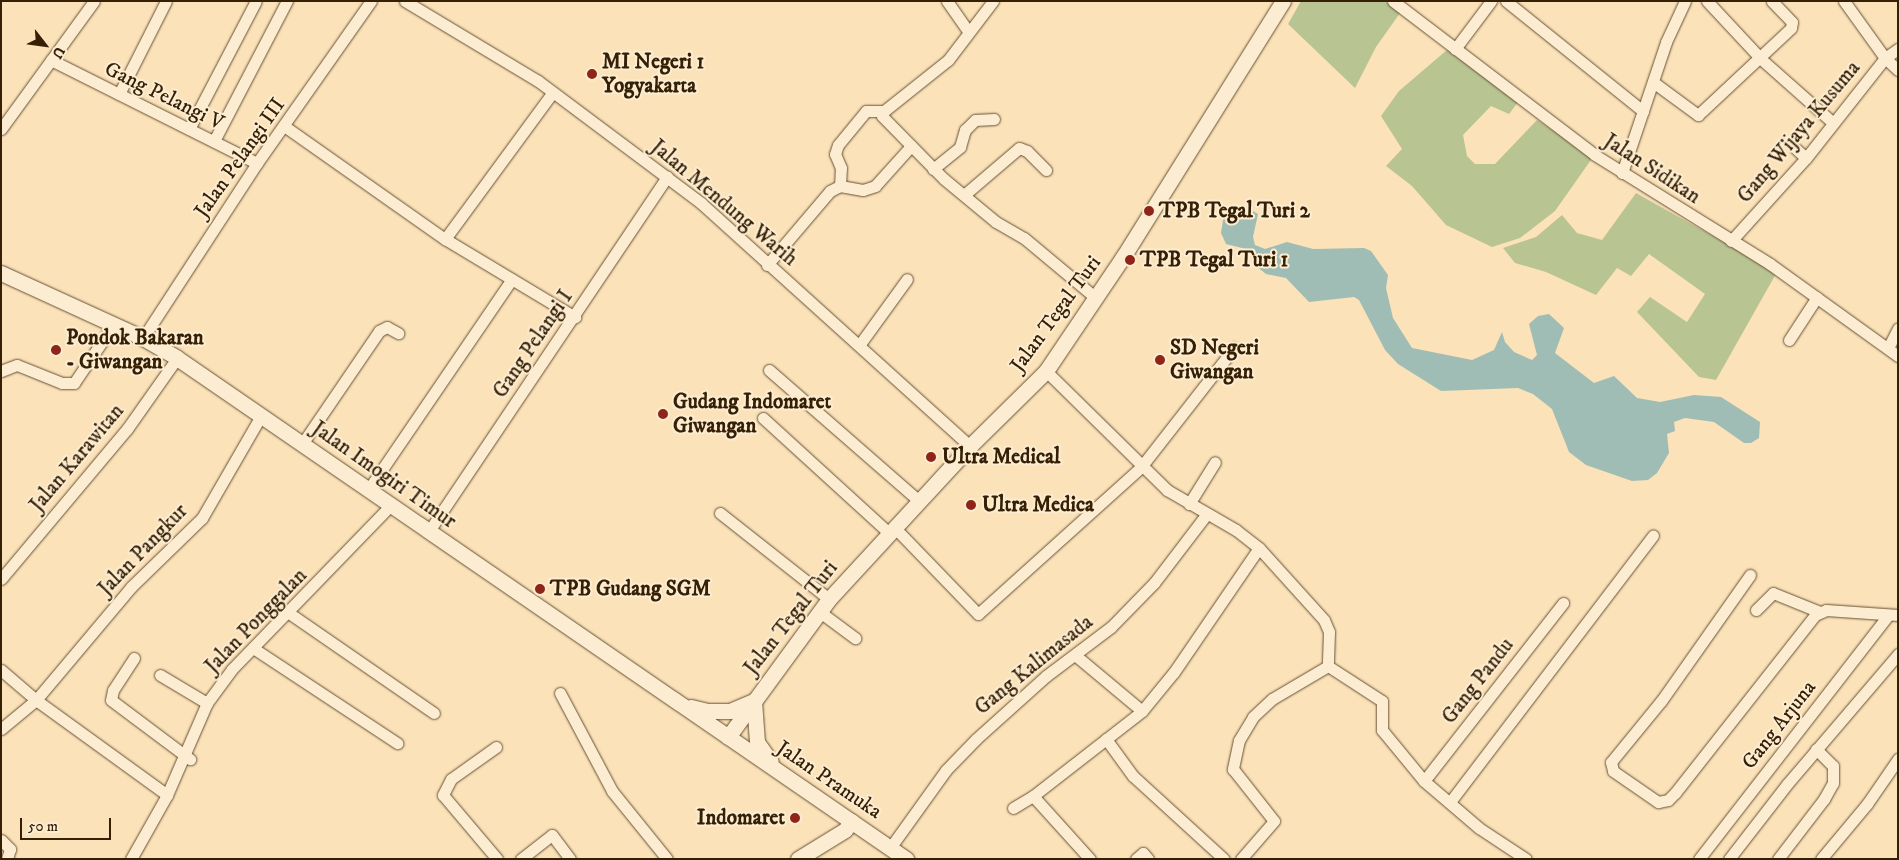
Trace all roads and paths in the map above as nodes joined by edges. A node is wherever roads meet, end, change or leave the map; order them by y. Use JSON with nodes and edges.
{"nodes":[{"id":1,"x":94,"y":1,"type":"edge"},
{"id":2,"x":166,"y":1,"type":"edge"},
{"id":3,"x":256,"y":1,"type":"edge"},
{"id":4,"x":287,"y":1,"type":"edge"},
{"id":5,"x":371,"y":1,"type":"edge"},
{"id":6,"x":405,"y":1,"type":"edge"},
{"id":7,"x":947,"y":1,"type":"edge"},
{"id":8,"x":993,"y":1,"type":"edge"},
{"id":9,"x":1283,"y":1,"type":"edge"},
{"id":10,"x":1393,"y":1,"type":"edge"},
{"id":11,"x":1491,"y":1,"type":"edge"},
{"id":12,"x":1506,"y":1,"type":"edge"},
{"id":13,"x":1685,"y":1,"type":"edge"},
{"id":14,"x":1707,"y":1,"type":"edge"},
{"id":15,"x":1772,"y":1,"type":"edge"},
{"id":16,"x":1844,"y":1,"type":"edge"},
{"id":17,"x":968,"y":31,"type":"junction"},
{"id":18,"x":1455,"y":49,"type":"junction"},
{"id":19,"x":1898,"y":49,"type":"edge"},
{"id":20,"x":1885,"y":58,"type":"junction"},
{"id":21,"x":1761,"y":59,"type":"junction"},
{"id":22,"x":53,"y":62,"type":"junction"},
{"id":23,"x":1898,"y":70,"type":"edge"},
{"id":24,"x":1652,"y":82,"type":"junction"},
{"id":25,"x":553,"y":92,"type":"junction"},
{"id":26,"x":119,"y":94,"type":"junction"},
{"id":27,"x":884,"y":111,"type":"junction"},
{"id":28,"x":1643,"y":111,"type":"junction"},
{"id":29,"x":994,"y":119,"type":"dead end"},
{"id":30,"x":1833,"y":123,"type":"junction"},
{"id":31,"x":284,"y":126,"type":"junction"},
{"id":32,"x":1,"y":129,"type":"edge"},
{"id":33,"x":189,"y":129,"type":"junction"},
{"id":34,"x":214,"y":141,"type":"junction"},
{"id":35,"x":911,"y":146,"type":"junction"},
{"id":36,"x":1796,"y":149,"type":"dead end"},
{"id":37,"x":1806,"y":158,"type":"junction"},
{"id":38,"x":257,"y":163,"type":"junction"},
{"id":39,"x":933,"y":169,"type":"junction"},
{"id":40,"x":1046,"y":170,"type":"dead end"},
{"id":41,"x":1622,"y":173,"type":"junction"},
{"id":42,"x":667,"y":177,"type":"junction"},
{"id":43,"x":840,"y":186,"type":"junction"},
{"id":44,"x":964,"y":195,"type":"junction"},
{"id":45,"x":446,"y":239,"type":"junction"},
{"id":46,"x":1731,"y":241,"type":"junction"},
{"id":47,"x":767,"y":264,"type":"junction"},
{"id":48,"x":1,"y":273,"type":"edge"},
{"id":49,"x":512,"y":279,"type":"junction"},
{"id":50,"x":908,"y":279,"type":"dead end"},
{"id":51,"x":1817,"y":297,"type":"junction"},
{"id":52,"x":1096,"y":298,"type":"junction"},
{"id":53,"x":575,"y":317,"type":"junction"},
{"id":54,"x":114,"y":324,"type":"junction"},
{"id":55,"x":1898,"y":328,"type":"edge"},
{"id":56,"x":398,"y":333,"type":"dead end"},
{"id":57,"x":143,"y":338,"type":"junction"},
{"id":58,"x":1789,"y":340,"type":"dead end"},
{"id":59,"x":860,"y":344,"type":"junction"},
{"id":60,"x":1234,"y":348,"type":"dead end"},
{"id":61,"x":1888,"y":348,"type":"junction"},
{"id":62,"x":1898,"y":356,"type":"edge"},
{"id":63,"x":177,"y":358,"type":"junction"},
{"id":64,"x":769,"y":370,"type":"dead end"},
{"id":65,"x":1,"y":371,"type":"edge"},
{"id":66,"x":1046,"y":371,"type":"junction"},
{"id":67,"x":261,"y":416,"type":"junction"},
{"id":68,"x":763,"y":418,"type":"dead end"},
{"id":69,"x":302,"y":444,"type":"junction"},
{"id":70,"x":970,"y":446,"type":"junction"},
{"id":71,"x":1215,"y":462,"type":"dead end"},
{"id":72,"x":1141,"y":467,"type":"junction"},
{"id":73,"x":368,"y":490,"type":"junction"},
{"id":74,"x":919,"y":501,"type":"junction"},
{"id":75,"x":1189,"y":504,"type":"junction"},
{"id":76,"x":391,"y":506,"type":"junction"},
{"id":77,"x":720,"y":513,"type":"dead end"},
{"id":78,"x":1206,"y":515,"type":"junction"},
{"id":79,"x":891,"y":530,"type":"junction"},
{"id":80,"x":429,"y":532,"type":"junction"},
{"id":81,"x":1653,"y":536,"type":"dead end"},
{"id":82,"x":1259,"y":548,"type":"junction"},
{"id":83,"x":1750,"y":575,"type":"dead end"},
{"id":84,"x":1,"y":579,"type":"edge"},
{"id":85,"x":1562,"y":603,"type":"dead end"},
{"id":86,"x":825,"y":605,"type":"junction"},
{"id":87,"x":1756,"y":610,"type":"dead end"},
{"id":88,"x":1820,"y":612,"type":"junction"},
{"id":89,"x":289,"y":613,"type":"junction"},
{"id":90,"x":1893,"y":615,"type":"edge"},
{"id":91,"x":854,"y":638,"type":"dead end"},
{"id":92,"x":252,"y":648,"type":"junction"},
{"id":93,"x":1076,"y":654,"type":"junction"},
{"id":94,"x":1898,"y":654,"type":"edge"},
{"id":95,"x":134,"y":658,"type":"dead end"},
{"id":96,"x":1328,"y":666,"type":"junction"},
{"id":97,"x":1,"y":670,"type":"edge"},
{"id":98,"x":160,"y":675,"type":"dead end"},
{"id":99,"x":560,"y":693,"type":"dead end"},
{"id":100,"x":36,"y":700,"type":"junction"},
{"id":101,"x":754,"y":701,"type":"junction"},
{"id":102,"x":207,"y":703,"type":"junction"},
{"id":103,"x":680,"y":704,"type":"junction"},
{"id":104,"x":1142,"y":711,"type":"junction"},
{"id":105,"x":434,"y":713,"type":"dead end"},
{"id":106,"x":1,"y":729,"type":"edge"},
{"id":107,"x":728,"y":737,"type":"junction"},
{"id":108,"x":1106,"y":739,"type":"junction"},
{"id":109,"x":397,"y":743,"type":"dead end"},
{"id":110,"x":496,"y":747,"type":"dead end"},
{"id":111,"x":1816,"y":750,"type":"junction"},
{"id":112,"x":188,"y":757,"type":"junction"},
{"id":113,"x":1898,"y":759,"type":"edge"},
{"id":114,"x":776,"y":769,"type":"junction"},
{"id":115,"x":1424,"y":781,"type":"junction"},
{"id":116,"x":167,"y":795,"type":"junction"},
{"id":117,"x":1033,"y":796,"type":"junction"},
{"id":118,"x":1450,"y":802,"type":"junction"},
{"id":119,"x":1013,"y":808,"type":"dead end"},
{"id":120,"x":852,"y":821,"type":"junction"},
{"id":121,"x":1,"y":840,"type":"edge"},
{"id":122,"x":890,"y":848,"type":"junction"},
{"id":123,"x":7,"y":859,"type":"edge"},
{"id":124,"x":131,"y":859,"type":"edge"},
{"id":125,"x":497,"y":859,"type":"edge"},
{"id":126,"x":521,"y":859,"type":"edge"},
{"id":127,"x":570,"y":859,"type":"edge"},
{"id":128,"x":667,"y":859,"type":"edge"},
{"id":129,"x":798,"y":859,"type":"edge"},
{"id":130,"x":906,"y":859,"type":"edge"},
{"id":131,"x":1090,"y":859,"type":"edge"},
{"id":132,"x":1136,"y":859,"type":"edge"},
{"id":133,"x":1148,"y":859,"type":"edge"},
{"id":134,"x":1224,"y":859,"type":"edge"},
{"id":135,"x":1241,"y":859,"type":"edge"},
{"id":136,"x":1526,"y":859,"type":"edge"},
{"id":137,"x":1699,"y":859,"type":"edge"},
{"id":138,"x":1729,"y":859,"type":"edge"},
{"id":139,"x":1778,"y":859,"type":"edge"},
{"id":140,"x":1821,"y":859,"type":"edge"}],
"edges":[{"from":1,"to":22,"type":"street"},
{"from":2,"to":26,"type":"street"},
{"from":3,"to":33,"type":"street"},
{"from":4,"to":34,"type":"street"},
{"from":5,"to":31,"type":"street","name":"Jalan Pelangi III"},
{"from":6,"to":25,"type":"street","name":"Jalan Mendung Warih"},
{"from":7,"to":17,"type":"street"},
{"from":8,"to":17,"type":"street"},
{"from":9,"to":52,"type":"main road","name":"Jalan Tegal Turi"},
{"from":10,"to":18,"type":"street","name":"Jalan Sidikan"},
{"from":11,"to":18,"type":"street"},
{"from":12,"to":28,"type":"street"},
{"from":13,"to":24,"type":"street"},
{"from":14,"to":21,"type":"street"},
{"from":15,"to":21,"type":"street"},
{"from":16,"to":20,"type":"street"},
{"from":17,"to":27,"type":"street"},
{"from":18,"to":41,"type":"street","name":"Jalan Sidikan"},
{"from":19,"to":20,"type":"street","name":"Gang Wijaya Kusuma"},
{"from":20,"to":23,"type":"street"},
{"from":20,"to":30,"type":"street","name":"Gang Wijaya Kusuma"},
{"from":21,"to":24,"type":"street"},
{"from":21,"to":30,"type":"street"},
{"from":22,"to":26,"type":"street","name":"Gang Pelangi V"},
{"from":22,"to":32,"type":"street"},
{"from":24,"to":28,"type":"street"},
{"from":25,"to":42,"type":"street","name":"Jalan Mendung Warih"},
{"from":25,"to":45,"type":"street"},
{"from":26,"to":33,"type":"street","name":"Gang Pelangi V"},
{"from":27,"to":35,"type":"street"},
{"from":27,"to":43,"type":"street"},
{"from":28,"to":41,"type":"street"},
{"from":29,"to":39,"type":"street"},
{"from":30,"to":37,"type":"street","name":"Gang Wijaya Kusuma"},
{"from":31,"to":38,"type":"street","name":"Jalan Pelangi III"},
{"from":31,"to":45,"type":"street"},
{"from":33,"to":34,"type":"street","name":"Gang Pelangi V"},
{"from":34,"to":38,"type":"street","name":"Gang Pelangi V"},
{"from":35,"to":39,"type":"street"},
{"from":35,"to":43,"type":"street"},
{"from":36,"to":37,"type":"street"},
{"from":37,"to":46,"type":"street","name":"Gang Wijaya Kusuma"},
{"from":38,"to":57,"type":"street","name":"Jalan Pelangi III"},
{"from":39,"to":44,"type":"street"},
{"from":40,"to":44,"type":"street"},
{"from":41,"to":46,"type":"street","name":"Jalan Sidikan"},
{"from":42,"to":47,"type":"street","name":"Jalan Mendung Warih"},
{"from":42,"to":53,"type":"street","name":"Gang Pelangi I"},
{"from":43,"to":47,"type":"street"},
{"from":44,"to":52,"type":"street"},
{"from":45,"to":49,"type":"street"},
{"from":46,"to":51,"type":"street","name":"Jalan Sidikan"},
{"from":47,"to":59,"type":"street","name":"Jalan Mendung Warih"},
{"from":48,"to":54,"type":"main road","name":"Jalan Imogiri Timur"},
{"from":49,"to":53,"type":"street"},
{"from":49,"to":73,"type":"street"},
{"from":50,"to":59,"type":"street"},
{"from":51,"to":58,"type":"street"},
{"from":51,"to":61,"type":"street","name":"Jalan Sidikan"},
{"from":52,"to":66,"type":"main road","name":"Jalan Tegal Turi"},
{"from":53,"to":80,"type":"street","name":"Gang Pelangi I"},
{"from":54,"to":57,"type":"main road","name":"Jalan Imogiri Timur"},
{"from":54,"to":65,"type":"street"},
{"from":55,"to":61,"type":"street"},
{"from":56,"to":69,"type":"street"},
{"from":57,"to":63,"type":"main road","name":"Jalan Imogiri Timur"},
{"from":59,"to":70,"type":"street","name":"Jalan Mendung Warih"},
{"from":60,"to":72,"type":"street"},
{"from":61,"to":62,"type":"street","name":"Jalan Sidikan"},
{"from":63,"to":67,"type":"main road","name":"Jalan Imogiri Timur"},
{"from":63,"to":84,"type":"street","name":"Jalan Karawitan"},
{"from":64,"to":74,"type":"street"},
{"from":66,"to":70,"type":"main road","name":"Jalan Tegal Turi"},
{"from":66,"to":72,"type":"street"},
{"from":67,"to":69,"type":"main road","name":"Jalan Imogiri Timur"},
{"from":67,"to":100,"type":"street","name":"Jalan Pangkur"},
{"from":68,"to":79,"type":"street"},
{"from":69,"to":73,"type":"main road","name":"Jalan Imogiri Timur"},
{"from":70,"to":74,"type":"main road","name":"Jalan Tegal Turi"},
{"from":71,"to":75,"type":"street"},
{"from":72,"to":75,"type":"street"},
{"from":72,"to":79,"type":"street"},
{"from":73,"to":76,"type":"main road","name":"Jalan Imogiri Timur"},
{"from":74,"to":79,"type":"main road","name":"Jalan Tegal Turi"},
{"from":75,"to":78,"type":"street"},
{"from":76,"to":80,"type":"main road","name":"Jalan Imogiri Timur"},
{"from":76,"to":89,"type":"street","name":"Jalan Ponggalan"},
{"from":77,"to":86,"type":"street"},
{"from":78,"to":82,"type":"street"},
{"from":78,"to":93,"type":"street","name":"Gang Kalimasada"},
{"from":79,"to":86,"type":"main road","name":"Jalan Tegal Turi"},
{"from":80,"to":103,"type":"main road","name":"Jalan Imogiri Timur"},
{"from":81,"to":118,"type":"street"},
{"from":82,"to":96,"type":"street"},
{"from":82,"to":104,"type":"street"},
{"from":83,"to":88,"type":"street"},
{"from":85,"to":115,"type":"street","name":"Gang Pandu"},
{"from":86,"to":91,"type":"street"},
{"from":86,"to":101,"type":"main road","name":"Jalan Tegal Turi"},
{"from":87,"to":88,"type":"street"},
{"from":88,"to":90,"type":"street"},
{"from":89,"to":92,"type":"street","name":"Jalan Ponggalan"},
{"from":89,"to":105,"type":"street"},
{"from":90,"to":137,"type":"street","name":"Gang Arjuna"},
{"from":92,"to":102,"type":"street","name":"Jalan Ponggalan"},
{"from":92,"to":109,"type":"street"},
{"from":93,"to":104,"type":"street"},
{"from":93,"to":122,"type":"street","name":"Gang Kalimasada"},
{"from":94,"to":111,"type":"street"},
{"from":95,"to":112,"type":"street"},
{"from":96,"to":115,"type":"street"},
{"from":96,"to":135,"type":"street"},
{"from":97,"to":100,"type":"street"},
{"from":98,"to":102,"type":"street"},
{"from":99,"to":128,"type":"street"},
{"from":100,"to":106,"type":"street","name":"Jalan Pangkur"},
{"from":100,"to":116,"type":"street"},
{"from":101,"to":103,"type":"main road"},
{"from":101,"to":107,"type":"main road","name":"Jalan Tegal Turi"},
{"from":101,"to":114,"type":"main road"},
{"from":102,"to":112,"type":"street","name":"Jalan Ponggalan"},
{"from":103,"to":107,"type":"main road","name":"Jalan Imogiri Timur"},
{"from":104,"to":108,"type":"street"},
{"from":107,"to":114,"type":"main road","name":"Jalan Pramuka"},
{"from":108,"to":117,"type":"street"},
{"from":108,"to":134,"type":"street"},
{"from":110,"to":125,"type":"street"},
{"from":111,"to":138,"type":"street"},
{"from":111,"to":139,"type":"street"},
{"from":112,"to":116,"type":"street","name":"Jalan Ponggalan"},
{"from":113,"to":140,"type":"street"},
{"from":114,"to":120,"type":"main road","name":"Jalan Pramuka"},
{"from":115,"to":118,"type":"street"},
{"from":116,"to":124,"type":"street","name":"Jalan Ponggalan"},
{"from":117,"to":119,"type":"street"},
{"from":117,"to":131,"type":"street"},
{"from":118,"to":136,"type":"street"},
{"from":120,"to":122,"type":"main road","name":"Jalan Pramuka"},
{"from":120,"to":129,"type":"main road"},
{"from":121,"to":123,"type":"street"},
{"from":122,"to":130,"type":"main road","name":"Jalan Pramuka"},
{"from":126,"to":127,"type":"street"},
{"from":132,"to":133,"type":"street"}]}
